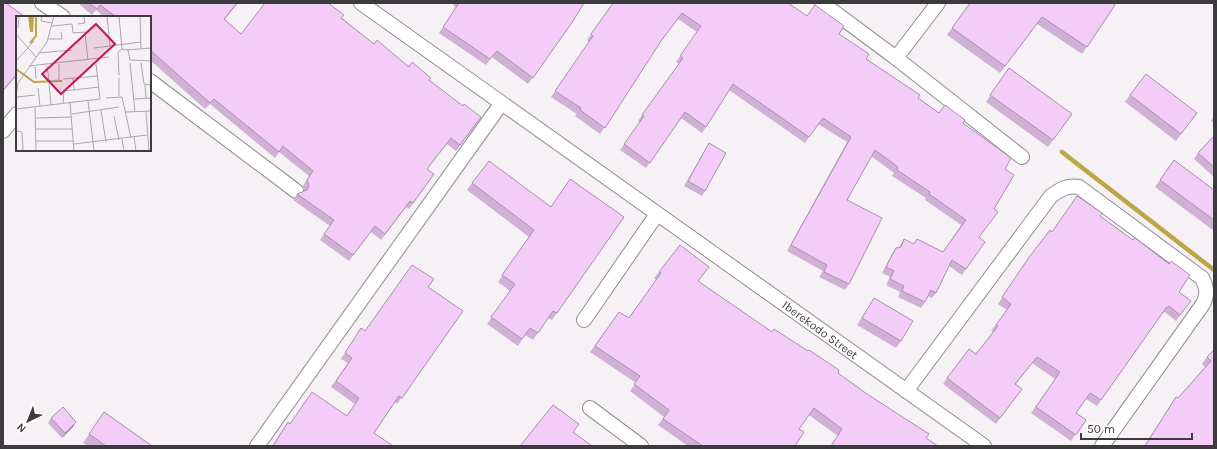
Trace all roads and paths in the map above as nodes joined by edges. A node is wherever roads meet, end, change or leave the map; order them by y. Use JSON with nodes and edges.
{"nodes":[{"id":1,"x":42,"y":3,"type":"edge"},
{"id":2,"x":361,"y":3,"type":"edge"},
{"id":3,"x":822,"y":3,"type":"edge"},
{"id":4,"x":938,"y":3,"type":"edge"},
{"id":5,"x":62,"y":16,"type":"edge"},
{"id":6,"x":896,"y":58,"type":"junction"},
{"id":7,"x":151,"y":82,"type":"edge"},
{"id":8,"x":501,"y":104,"type":"junction"},
{"id":9,"x":16,"y":115,"type":"edge"},
{"id":10,"x":3,"y":131,"type":"edge"},
{"id":11,"x":1022,"y":157,"type":"dead end"},
{"id":12,"x":296,"y":191,"type":"dead end"},
{"id":13,"x":657,"y":214,"type":"junction"},
{"id":14,"x":584,"y":320,"type":"dead end"},
{"id":15,"x":906,"y":391,"type":"junction"},
{"id":16,"x":590,"y":408,"type":"dead end"},
{"id":17,"x":257,"y":446,"type":"edge"},
{"id":18,"x":641,"y":446,"type":"edge"},
{"id":19,"x":984,"y":446,"type":"edge"},
{"id":20,"x":1102,"y":446,"type":"edge"}],
"edges":[{"from":1,"to":5,"type":"street"},
{"from":2,"to":8,"type":"street","name":"Iberekodo Street"},
{"from":3,"to":6,"type":"street"},
{"from":4,"to":6,"type":"street"},
{"from":6,"to":11,"type":"street"},
{"from":7,"to":12,"type":"street"},
{"from":8,"to":13,"type":"street","name":"Iberekodo Street"},
{"from":8,"to":17,"type":"street"},
{"from":9,"to":10,"type":"street"},
{"from":13,"to":14,"type":"street"},
{"from":13,"to":15,"type":"street","name":"Iberekodo Street"},
{"from":15,"to":19,"type":"street","name":"Iberekodo Street"},
{"from":15,"to":20,"type":"street"},
{"from":16,"to":18,"type":"street"}]}
